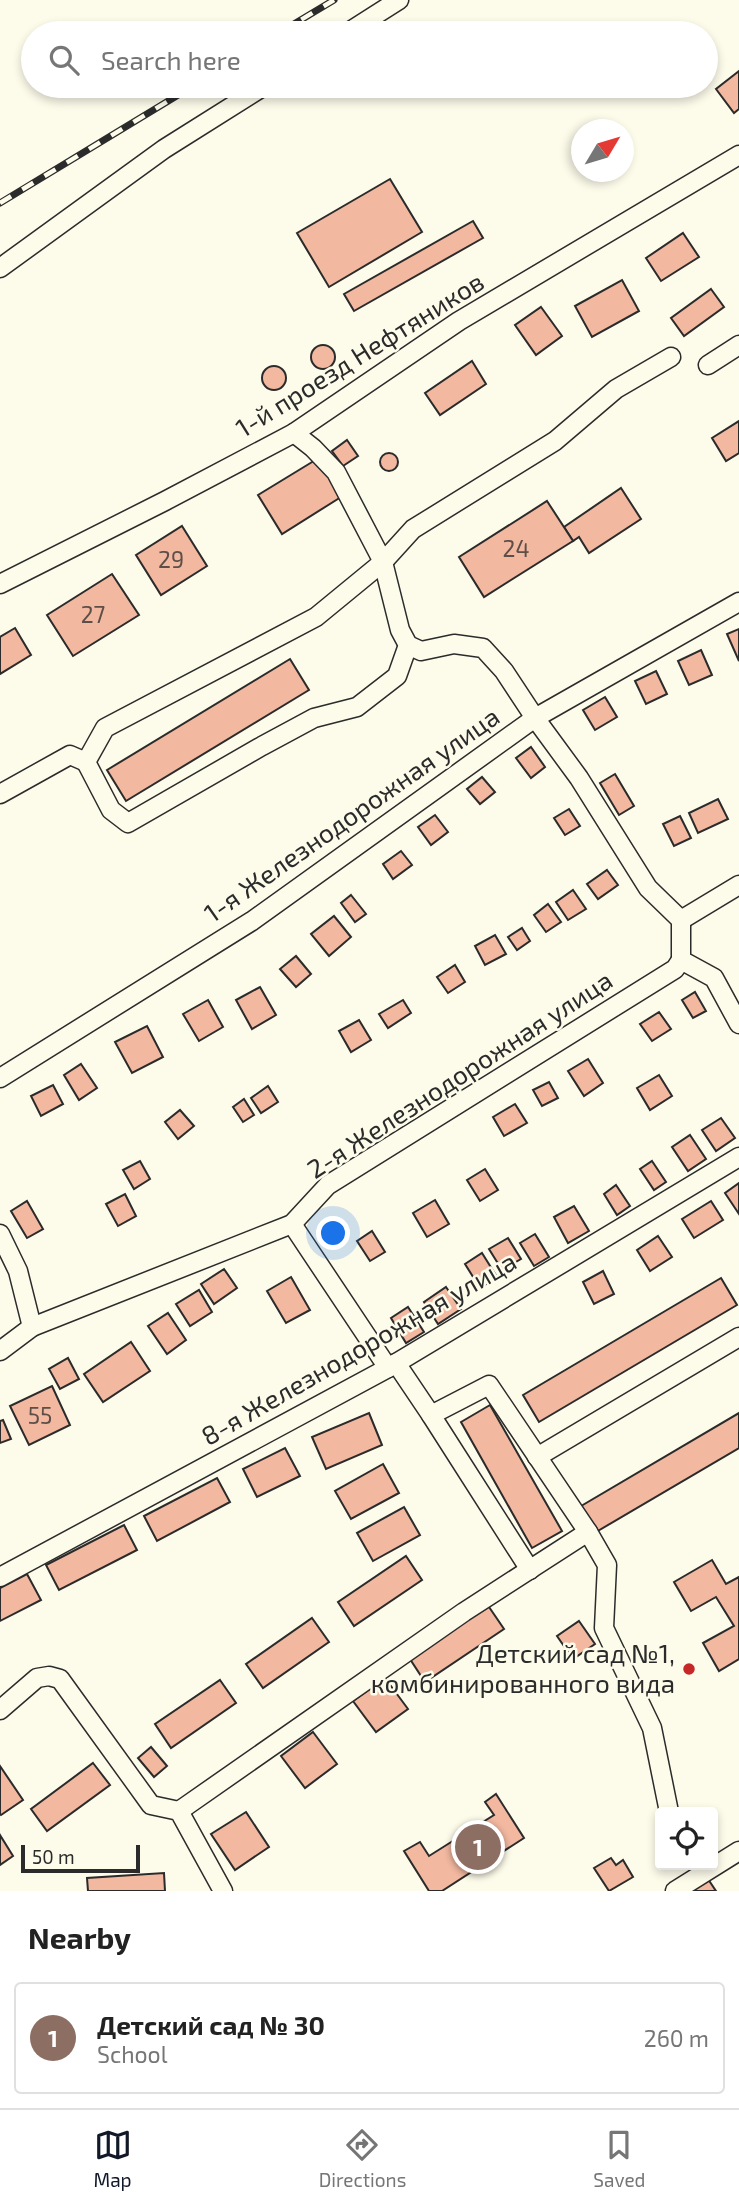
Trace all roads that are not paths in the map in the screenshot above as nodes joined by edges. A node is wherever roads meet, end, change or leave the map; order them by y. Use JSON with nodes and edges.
{"nodes":[{"id":1,"x":399,"y":0,"type":"edge"},
{"id":2,"x":365,"y":21,"type":"edge"},
{"id":3,"x":245,"y":98,"type":"edge"},
{"id":4,"x":739,"y":156,"type":"edge"},
{"id":5,"x":0,"y":268,"type":"edge"},
{"id":6,"x":739,"y":345,"type":"edge"},
{"id":7,"x":671,"y":358,"type":"dead end"},
{"id":8,"x":708,"y":365,"type":"dead end"},
{"id":9,"x":294,"y":433,"type":"junction"},
{"id":10,"x":383,"y":562,"type":"junction"},
{"id":11,"x":0,"y":584,"type":"edge"},
{"id":12,"x":739,"y":602,"type":"edge"},
{"id":13,"x":408,"y":645,"type":"junction"},
{"id":14,"x":535,"y":718,"type":"junction"},
{"id":15,"x":86,"y":762,"type":"junction"},
{"id":16,"x":0,"y":794,"type":"edge"},
{"id":17,"x":739,"y":885,"type":"edge"},
{"id":18,"x":681,"y":920,"type":"junction"},
{"id":19,"x":681,"y":960,"type":"junction"},
{"id":20,"x":739,"y":1024,"type":"edge"},
{"id":21,"x":0,"y":1079,"type":"edge"},
{"id":22,"x":739,"y":1157,"type":"edge"},
{"id":23,"x":292,"y":1224,"type":"junction"},
{"id":24,"x":0,"y":1234,"type":"edge"},
{"id":25,"x":32,"y":1327,"type":"junction"},
{"id":26,"x":739,"y":1337,"type":"edge"},
{"id":27,"x":0,"y":1351,"type":"edge"},
{"id":28,"x":392,"y":1366,"type":"junction"},
{"id":29,"x":431,"y":1415,"type":"junction"},
{"id":30,"x":537,"y":1457,"type":"junction"},
{"id":31,"x":588,"y":1532,"type":"junction"},
{"id":32,"x":530,"y":1570,"type":"junction"},
{"id":33,"x":0,"y":1577,"type":"edge"},
{"id":34,"x":0,"y":1710,"type":"edge"},
{"id":35,"x":668,"y":1807,"type":"edge"},
{"id":36,"x":179,"y":1811,"type":"junction"},
{"id":37,"x":739,"y":1851,"type":"edge"},
{"id":38,"x":718,"y":1861,"type":"edge"},
{"id":39,"x":701,"y":1870,"type":"edge"},
{"id":40,"x":223,"y":1891,"type":"edge"},
{"id":41,"x":675,"y":1891,"type":"edge"}],
"edges":[{"from":1,"to":2,"type":"street"},
{"from":3,"to":5,"type":"street"},
{"from":4,"to":9,"type":"street","name":"1-й проезд Нефтяников"},
{"from":6,"to":8,"type":"street"},
{"from":7,"to":10,"type":"street"},
{"from":9,"to":10,"type":"street"},
{"from":9,"to":11,"type":"street","name":"1-й проезд Нефтяников"},
{"from":10,"to":13,"type":"street"},
{"from":10,"to":15,"type":"street"},
{"from":12,"to":14,"type":"street","name":"1-я Железнодорожная улица"},
{"from":13,"to":14,"type":"street"},
{"from":13,"to":15,"type":"street"},
{"from":14,"to":18,"type":"street"},
{"from":14,"to":21,"type":"street","name":"1-я Железнодорожная улица"},
{"from":15,"to":16,"type":"street"},
{"from":17,"to":18,"type":"street"},
{"from":18,"to":19,"type":"street"},
{"from":19,"to":20,"type":"street"},
{"from":19,"to":23,"type":"street","name":"2-я Железнодорожная улица"},
{"from":22,"to":28,"type":"street","name":"8-я Железнодорожная улица"},
{"from":23,"to":25,"type":"street","name":"2-я Железнодорожная улица"},
{"from":23,"to":28,"type":"street"},
{"from":24,"to":25,"type":"street"},
{"from":25,"to":27,"type":"street","name":"2-я Железнодорожная улица"},
{"from":26,"to":30,"type":"street"},
{"from":28,"to":29,"type":"street"},
{"from":28,"to":33,"type":"street","name":"8-я Железнодорожная улица"},
{"from":29,"to":30,"type":"street"},
{"from":29,"to":32,"type":"street"},
{"from":30,"to":31,"type":"street"},
{"from":31,"to":32,"type":"street"},
{"from":31,"to":35,"type":"street"},
{"from":32,"to":36,"type":"street"},
{"from":34,"to":36,"type":"street"},
{"from":36,"to":40,"type":"street"},
{"from":37,"to":38,"type":"street"},
{"from":39,"to":41,"type":"street"}]}
